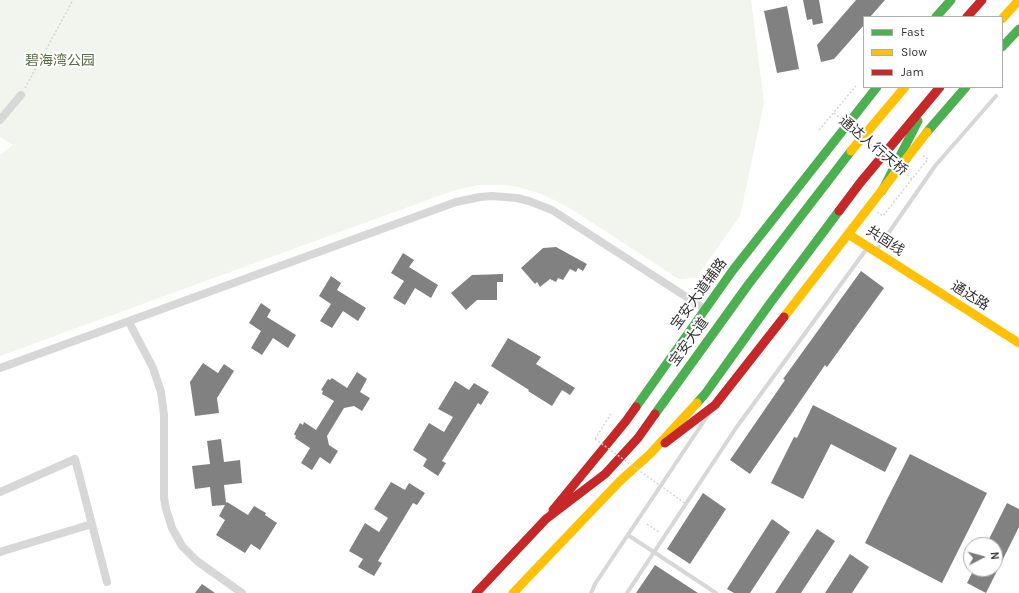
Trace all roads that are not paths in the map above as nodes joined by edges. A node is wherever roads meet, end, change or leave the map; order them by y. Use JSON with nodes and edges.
{"nodes":[{"id":1,"x":951,"y":0,"type":"edge"},
{"id":2,"x":982,"y":0,"type":"edge"},
{"id":3,"x":1019,"y":0,"type":"edge"},
{"id":4,"x":937,"y":16,"type":"edge"},
{"id":5,"x":968,"y":16,"type":"edge"},
{"id":6,"x":1003,"y":18,"type":"edge"},
{"id":7,"x":1019,"y":29,"type":"edge"},
{"id":8,"x":1003,"y":46,"type":"edge"},
{"id":9,"x":877,"y":88,"type":"edge"},
{"id":10,"x":904,"y":88,"type":"edge"},
{"id":11,"x":939,"y":88,"type":"edge"},
{"id":12,"x":965,"y":88,"type":"edge"},
{"id":13,"x":21,"y":95,"type":"road end"},
{"id":14,"x":996,"y":96,"type":"dead end"},
{"id":15,"x":930,"y":98,"type":"junction"},
{"id":16,"x":0,"y":120,"type":"edge"},
{"id":17,"x":882,"y":191,"type":"junction"},
{"id":18,"x":848,"y":234,"type":"junction"},
{"id":19,"x":872,"y":250,"type":"junction"},
{"id":20,"x":906,"y":272,"type":"joint"},
{"id":21,"x":705,"y":309,"type":"junction"},
{"id":22,"x":130,"y":322,"type":"junction"},
{"id":23,"x":1019,"y":343,"type":"edge"},
{"id":24,"x":0,"y":368,"type":"edge"},
{"id":25,"x":715,"y":405,"type":"junction"},
{"id":26,"x":650,"y":454,"type":"junction"},
{"id":27,"x":0,"y":492,"type":"edge"},
{"id":28,"x":546,"y":520,"type":"junction"},
{"id":29,"x":92,"y":524,"type":"junction"},
{"id":30,"x":628,"y":535,"type":"junction"},
{"id":31,"x":0,"y":552,"type":"edge"},
{"id":32,"x":654,"y":552,"type":"junction"},
{"id":33,"x":107,"y":582,"type":"dead end"},
{"id":34,"x":242,"y":593,"type":"edge"},
{"id":35,"x":476,"y":593,"type":"edge"},
{"id":36,"x":513,"y":593,"type":"edge"},
{"id":37,"x":591,"y":593,"type":"edge"},
{"id":38,"x":627,"y":593,"type":"edge"},
{"id":39,"x":716,"y":593,"type":"edge"}],
"edges":[{"from":1,"to":4,"type":"main road"},
{"from":2,"to":5,"type":"main road"},
{"from":3,"to":6,"type":"main road"},
{"from":7,"to":8,"type":"main road"},
{"from":9,"to":21,"type":"main road","name":"宝安大道辅路"},
{"from":10,"to":28,"type":"main road","name":"宝安大道"},
{"from":11,"to":15,"type":"main road"},
{"from":12,"to":17,"type":"main road"},
{"from":13,"to":16,"type":"street"},
{"from":14,"to":19,"type":"lane"},
{"from":15,"to":17,"type":"main road"},
{"from":15,"to":26,"type":"main road"},
{"from":17,"to":18,"type":"main road"},
{"from":18,"to":19,"type":"main road","name":"共固线"},
{"from":18,"to":25,"type":"main road"},
{"from":19,"to":20,"type":"main road","name":"共固线"},
{"from":19,"to":32,"type":"lane"},
{"from":20,"to":23,"type":"main road","name":"通达路"},
{"from":21,"to":22,"type":"street"},
{"from":21,"to":28,"type":"main road","name":"宝安大道辅路"},
{"from":22,"to":24,"type":"street"},
{"from":22,"to":34,"type":"street"},
{"from":25,"to":26,"type":"main road"},
{"from":25,"to":30,"type":"lane"},
{"from":26,"to":36,"type":"main road"},
{"from":27,"to":29,"type":"street"},
{"from":28,"to":35,"type":"main road","name":"宝安大道"},
{"from":29,"to":31,"type":"street"},
{"from":29,"to":33,"type":"street"},
{"from":30,"to":32,"type":"lane"},
{"from":30,"to":37,"type":"lane"},
{"from":32,"to":38,"type":"lane"},
{"from":32,"to":39,"type":"lane"}]}
